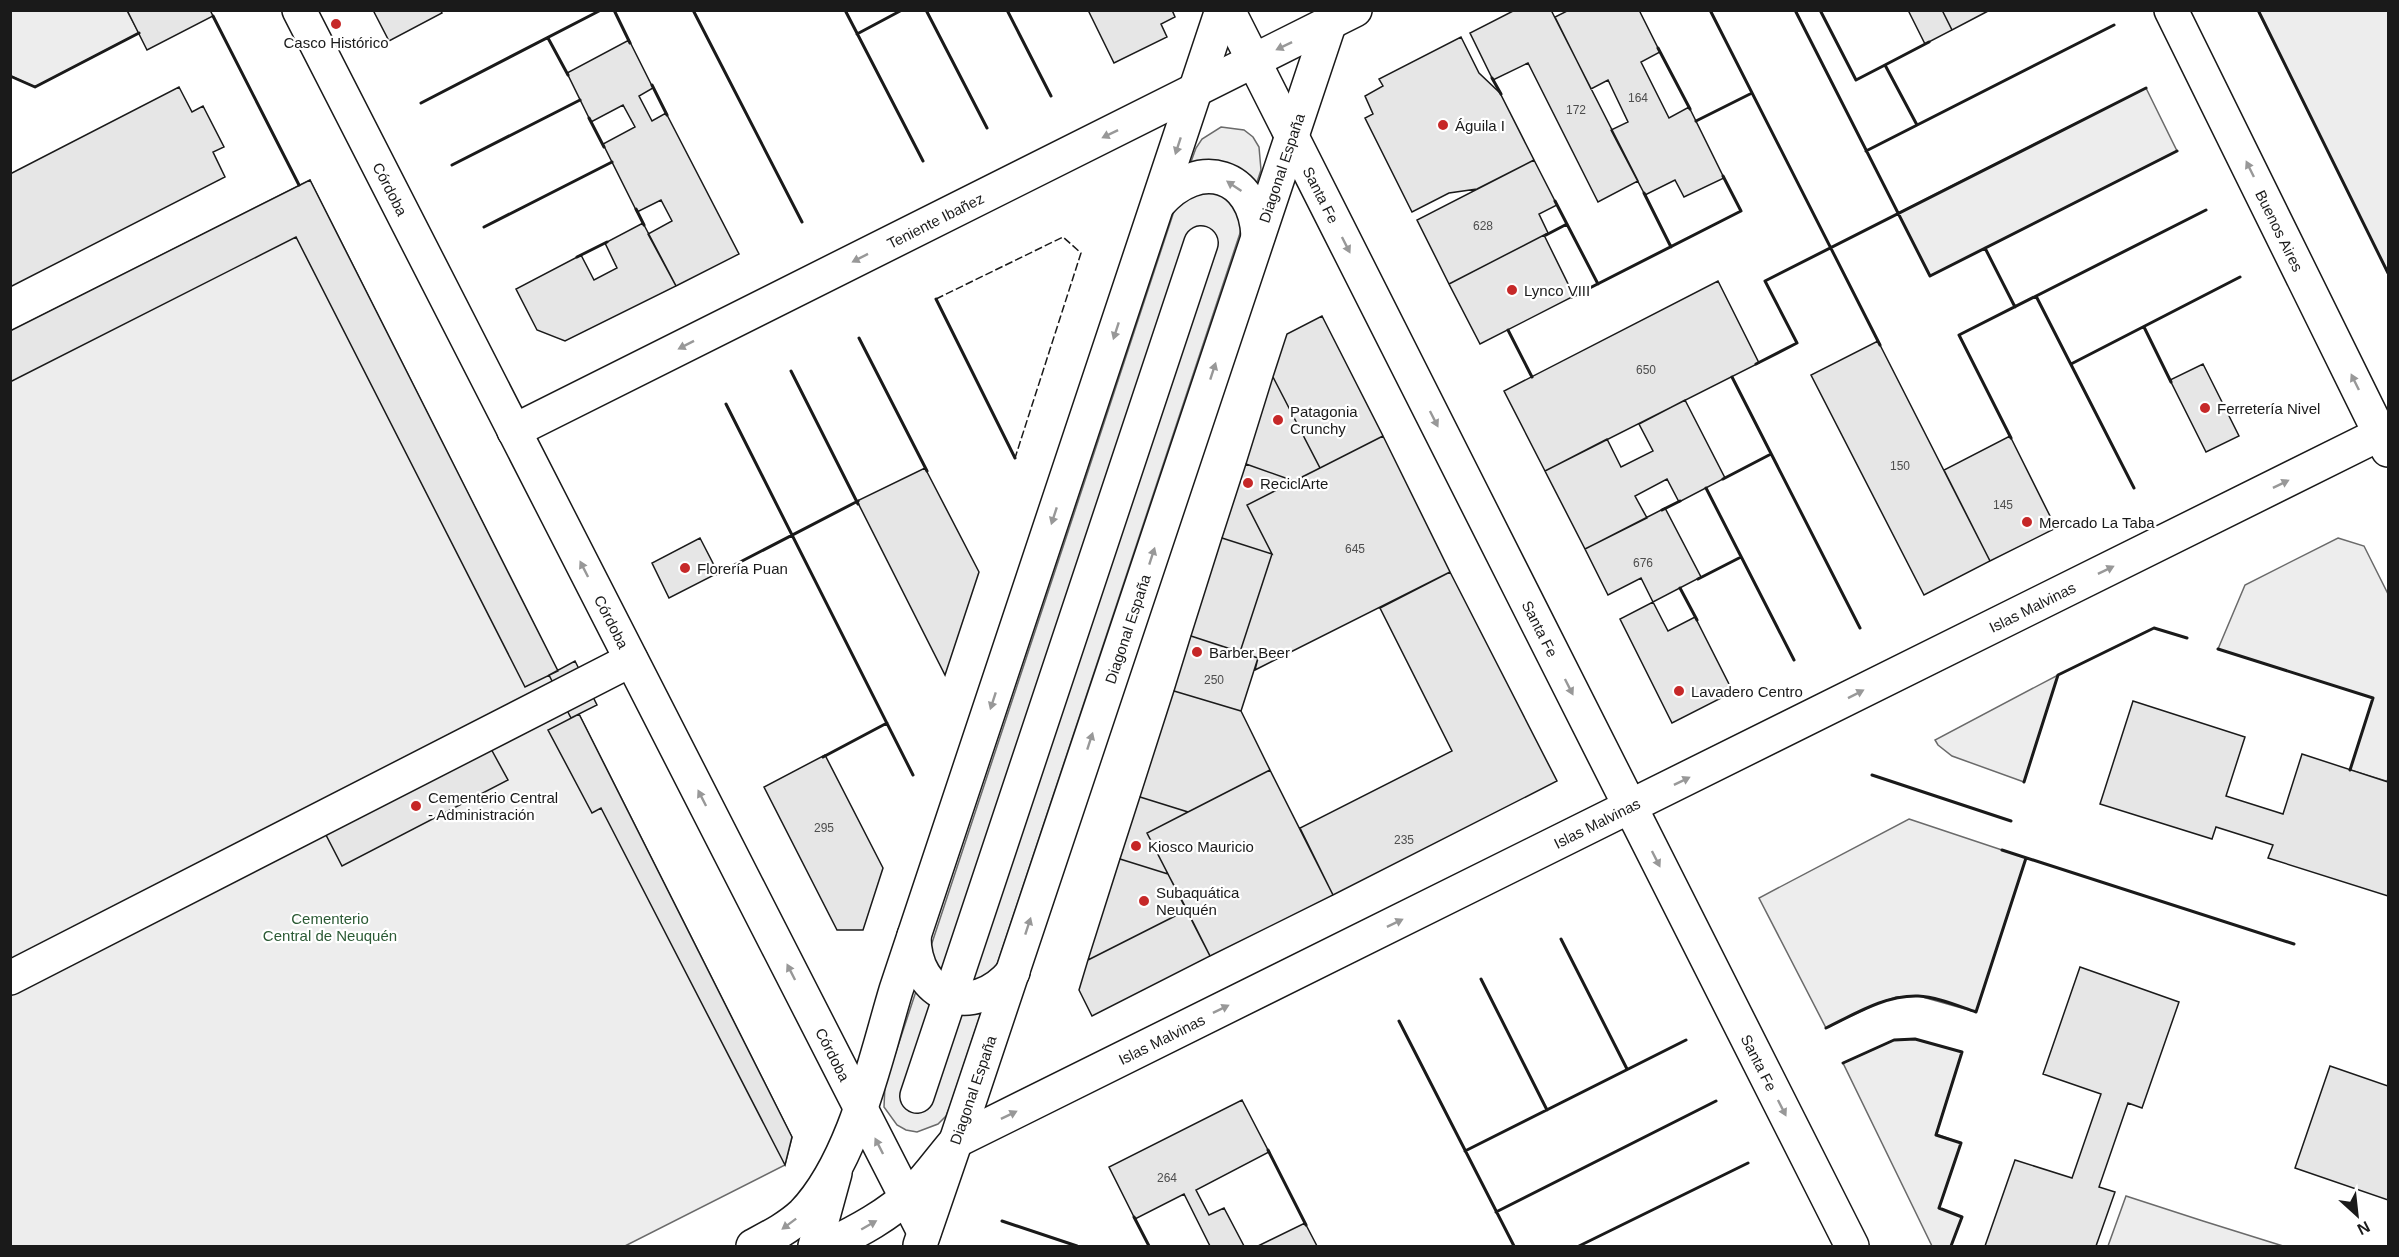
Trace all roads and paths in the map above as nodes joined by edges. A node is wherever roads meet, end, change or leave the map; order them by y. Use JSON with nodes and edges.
{"nodes":[{"id":1,"x":299,"y":10,"type":"edge"},
{"id":2,"x":1222,"y":10,"type":"edge"},
{"id":3,"x":1228,"y":10,"type":"edge"},
{"id":4,"x":2171,"y":10,"type":"edge"},
{"id":5,"x":1339,"y":15,"type":"edge"},
{"id":6,"x":1254,"y":62,"type":"junction"},
{"id":7,"x":1196,"y":91,"type":"junction"},
{"id":8,"x":1292,"y":137,"type":"junction"},
{"id":9,"x":1159,"y":203,"type":"junction"},
{"id":10,"x":1258,"y":236,"type":"junction"},
{"id":11,"x":1201,"y":243,"type":"dead end"},
{"id":12,"x":514,"y":431,"type":"junction"},
{"id":13,"x":2386,"y":438,"type":"edge"},
{"id":14,"x":631,"y":660,"type":"junction"},
{"id":15,"x":1629,"y":807,"type":"junction"},
{"id":16,"x":914,"y":936,"type":"junction"},
{"id":17,"x":1013,"y":972,"type":"junction"},
{"id":18,"x":10,"y":978,"type":"edge"},
{"id":19,"x":951,"y":996,"type":"junction"},
{"id":20,"x":918,"y":1096,"type":"dead end"},
{"id":21,"x":860,"y":1108,"type":"junction"},
{"id":22,"x":956,"y":1141,"type":"junction"},
{"id":23,"x":838,"y":1162,"type":"junction"},
{"id":24,"x":906,"y":1198,"type":"junction"},
{"id":25,"x":921,"y":1239,"type":"edge"},
{"id":26,"x":753,"y":1246,"type":"edge"},
{"id":27,"x":815,"y":1246,"type":"edge"},
{"id":28,"x":827,"y":1246,"type":"edge"},
{"id":29,"x":1852,"y":1246,"type":"edge"}],
"edges":[{"from":1,"to":12,"type":"street","name":"Córdoba"},
{"from":2,"to":7,"type":"street"},
{"from":3,"to":6,"type":"street","name":"Santa Fe"},
{"from":13,"to":4,"type":"street","name":"Buenos Aires","one_way":true},
{"from":5,"to":6,"type":"street","name":"Teniente Ibañez","one_way":true},
{"from":5,"to":8,"type":"street","name":"Diagonal España"},
{"from":6,"to":7,"type":"street","name":"Teniente Ibañez"},
{"from":6,"to":8,"type":"street","name":"Santa Fe"},
{"from":7,"to":9,"type":"street","one_way":true},
{"from":7,"to":12,"type":"street","name":"Teniente Ibañez","one_way":true},
{"from":8,"to":10,"type":"street","name":"Diagonal España"},
{"from":8,"to":15,"type":"street","name":"Santa Fe","one_way":true},
{"from":10,"to":9,"type":"street","one_way":true},
{"from":9,"to":16,"type":"street","one_way":true},
{"from":17,"to":10,"type":"street","name":"Diagonal España","one_way":true},
{"from":11,"to":19,"type":"street"},
{"from":14,"to":12,"type":"street","name":"Córdoba","one_way":true},
{"from":15,"to":13,"type":"street","name":"Islas Malvinas","one_way":true},
{"from":14,"to":18,"type":"street"},
{"from":21,"to":14,"type":"street","name":"Córdoba","one_way":true},
{"from":22,"to":15,"type":"street","name":"Islas Malvinas","one_way":true},
{"from":15,"to":29,"type":"street","name":"Santa Fe","one_way":true},
{"from":16,"to":19,"type":"street"},
{"from":16,"to":21,"type":"street"},
{"from":17,"to":19,"type":"street"},
{"from":17,"to":22,"type":"street","name":"Diagonal España"},
{"from":19,"to":20,"type":"street"},
{"from":21,"to":23,"type":"street"},
{"from":24,"to":21,"type":"street","name":"Córdoba","one_way":true},
{"from":22,"to":24,"type":"street","name":"Islas Malvinas"},
{"from":22,"to":25,"type":"street","name":"Diagonal España"},
{"from":23,"to":26,"type":"street","one_way":true},
{"from":23,"to":27,"type":"street"},
{"from":24,"to":25,"type":"street","name":"Córdoba"},
{"from":28,"to":24,"type":"street","name":"Islas Malvinas","one_way":true}]}
